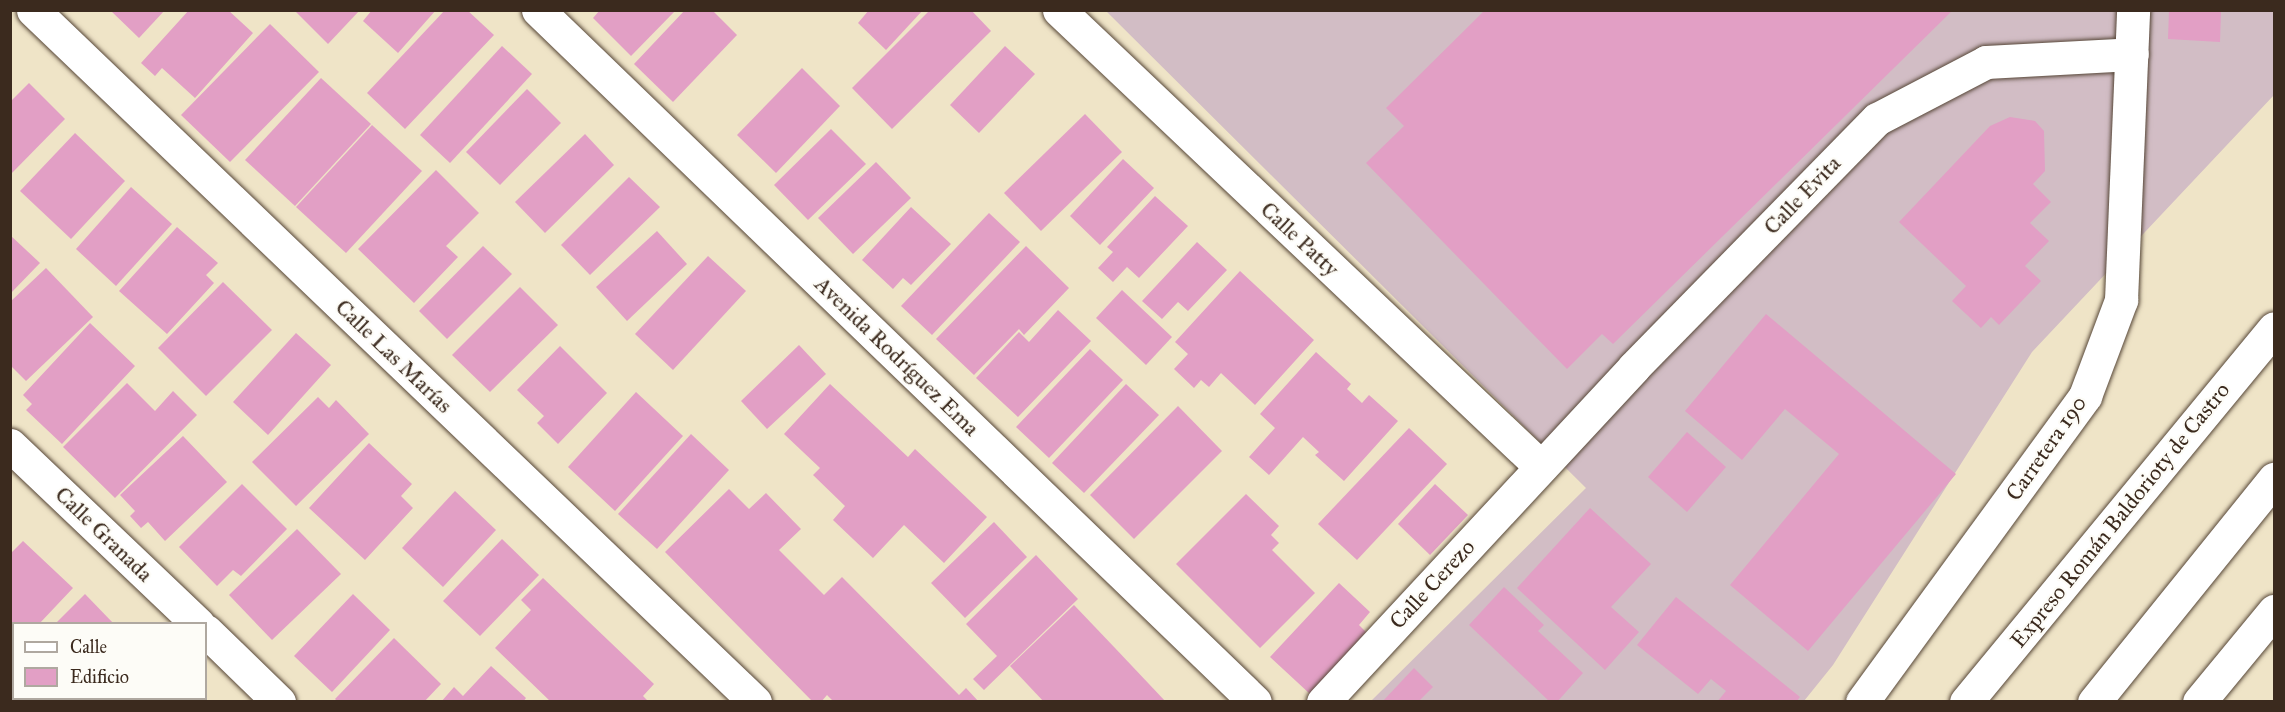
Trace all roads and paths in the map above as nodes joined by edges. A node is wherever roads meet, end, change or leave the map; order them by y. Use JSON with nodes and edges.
{"nodes":[{"id":1,"x":33,"y":10,"type":"edge"},
{"id":2,"x":538,"y":10,"type":"edge"},
{"id":3,"x":1059,"y":10,"type":"edge"},
{"id":4,"x":2133,"y":10,"type":"edge"},
{"id":5,"x":2132,"y":54,"type":"junction"},
{"id":6,"x":2274,"y":328,"type":"edge"},
{"id":7,"x":10,"y":444,"type":"edge"},
{"id":8,"x":1542,"y":466,"type":"junction"},
{"id":9,"x":2274,"y":478,"type":"edge"},
{"id":10,"x":2274,"y":611,"type":"edge"},
{"id":11,"x":196,"y":622,"type":"edge"},
{"id":12,"x":207,"y":632,"type":"edge"},
{"id":13,"x":279,"y":702,"type":"edge"},
{"id":14,"x":755,"y":702,"type":"edge"},
{"id":15,"x":1255,"y":702,"type":"edge"},
{"id":16,"x":1323,"y":702,"type":"edge"},
{"id":17,"x":1862,"y":702,"type":"edge"},
{"id":18,"x":1966,"y":702,"type":"edge"},
{"id":19,"x":2094,"y":702,"type":"edge"},
{"id":20,"x":2199,"y":702,"type":"edge"}],
"edges":[{"from":1,"to":14,"type":"main road","name":"Calle Las Marías"},
{"from":2,"to":15,"type":"main road","name":"Avenida Rodríguez Ema"},
{"from":3,"to":8,"type":"main road","name":"Calle Patty"},
{"from":4,"to":5,"type":"main road","name":"Carretera 190"},
{"from":5,"to":8,"type":"main road","name":"Calle Evita"},
{"from":5,"to":17,"type":"main road","name":"Carretera 190"},
{"from":6,"to":18,"type":"main road","name":"Expreso Román Baldorioty de Castro"},
{"from":7,"to":11,"type":"main road","name":"Calle Granada"},
{"from":8,"to":16,"type":"main road","name":"Calle Cerezo"},
{"from":9,"to":19,"type":"main road"},
{"from":10,"to":20,"type":"main road"},
{"from":12,"to":13,"type":"main road"}]}
